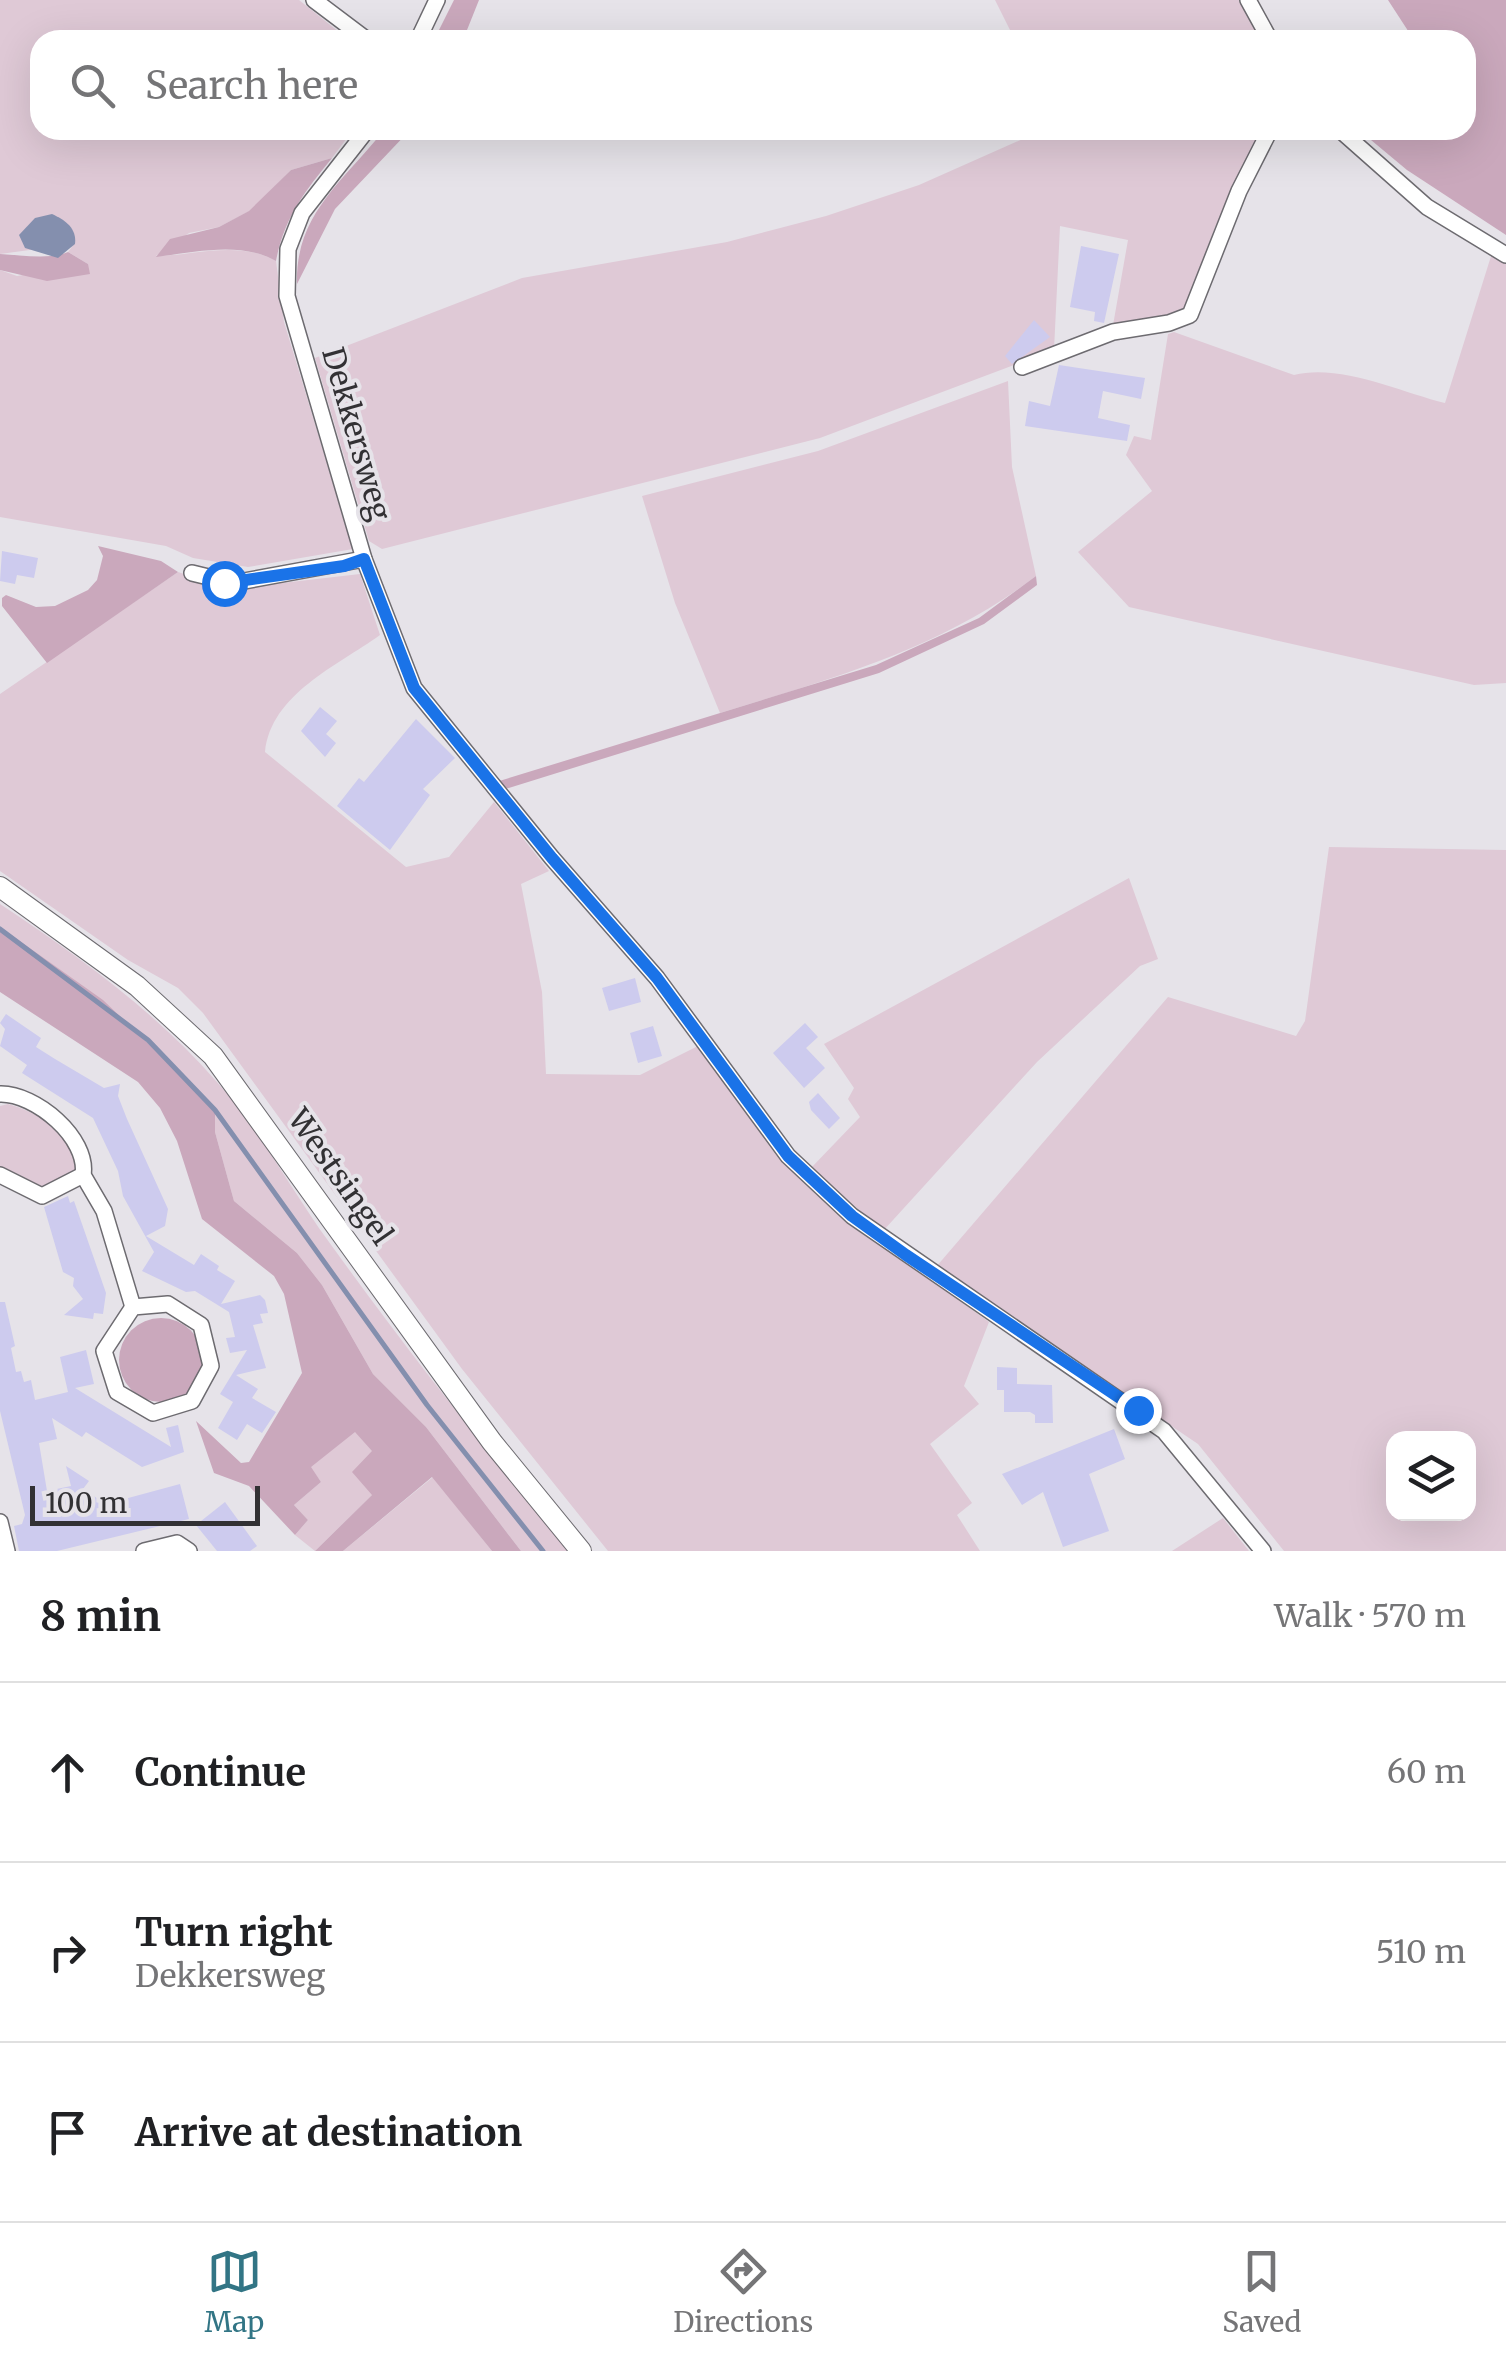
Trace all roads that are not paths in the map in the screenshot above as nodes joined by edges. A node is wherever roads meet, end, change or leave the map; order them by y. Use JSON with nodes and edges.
{"nodes":[{"id":1,"x":314,"y":0,"type":"edge"},
{"id":2,"x":437,"y":0,"type":"edge"},
{"id":3,"x":1248,"y":0,"type":"edge"},
{"id":4,"x":354,"y":30,"type":"edge"},
{"id":5,"x":423,"y":30,"type":"edge"},
{"id":6,"x":1264,"y":30,"type":"edge"},
{"id":7,"x":359,"y":140,"type":"edge"},
{"id":8,"x":1265,"y":140,"type":"edge"},
{"id":9,"x":1351,"y":140,"type":"edge"},
{"id":10,"x":1506,"y":255,"type":"edge"},
{"id":11,"x":1022,"y":366,"type":"dead end"},
{"id":12,"x":364,"y":559,"type":"junction"},
{"id":13,"x":192,"y":573,"type":"dead end"},
{"id":14,"x":0,"y":887,"type":"edge"},
{"id":15,"x":0,"y":1094,"type":"edge"},
{"id":16,"x":0,"y":1175,"type":"edge"},
{"id":17,"x":83,"y":1175,"type":"junction"},
{"id":18,"x":133,"y":1307,"type":"junction"},
{"id":19,"x":0,"y":1522,"type":"edge"},
{"id":20,"x":7,"y":1551,"type":"edge"},
{"id":21,"x":144,"y":1551,"type":"edge"},
{"id":22,"x":189,"y":1551,"type":"edge"},
{"id":23,"x":581,"y":1551,"type":"edge"},
{"id":24,"x":1263,"y":1551,"type":"edge"}],
"edges":[{"from":1,"to":4,"type":"street"},
{"from":2,"to":5,"type":"street"},
{"from":3,"to":6,"type":"street"},
{"from":7,"to":12,"type":"street","name":"Dekkersweg"},
{"from":8,"to":11,"type":"street"},
{"from":9,"to":10,"type":"street"},
{"from":12,"to":13,"type":"street"},
{"from":12,"to":24,"type":"street","name":"Dekkersweg"},
{"from":14,"to":23,"type":"main road","name":"Westsingel"},
{"from":15,"to":17,"type":"street"},
{"from":16,"to":17,"type":"street"},
{"from":17,"to":18,"type":"street"},
{"from":18,"to":18,"type":"street"},
{"from":19,"to":20,"type":"street"},
{"from":21,"to":22,"type":"street"}]}
